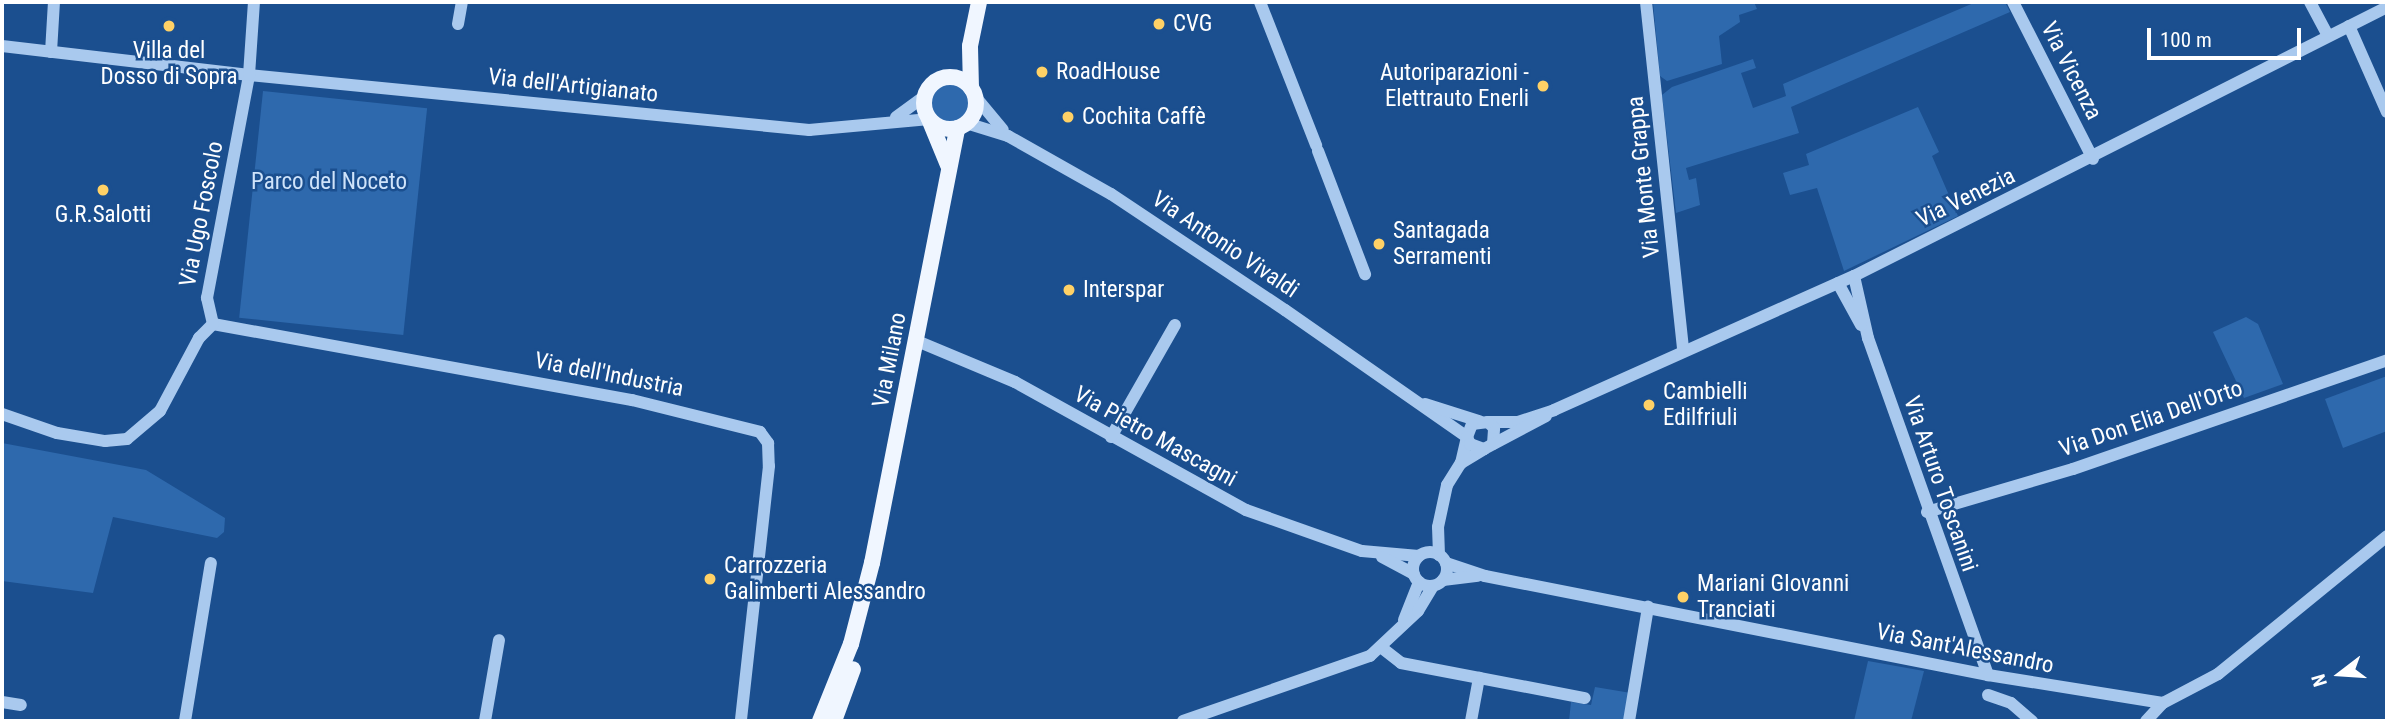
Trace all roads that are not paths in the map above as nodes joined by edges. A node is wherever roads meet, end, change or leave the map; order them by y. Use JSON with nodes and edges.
{"nodes":[{"id":1,"x":54,"y":2,"type":"edge"},
{"id":2,"x":254,"y":2,"type":"edge"},
{"id":3,"x":462,"y":2,"type":"edge"},
{"id":4,"x":979,"y":2,"type":"edge"},
{"id":5,"x":1260,"y":2,"type":"edge"},
{"id":6,"x":1646,"y":2,"type":"edge"},
{"id":7,"x":2013,"y":2,"type":"edge"},
{"id":8,"x":2310,"y":2,"type":"edge"},
{"id":9,"x":2387,"y":7,"type":"edge"},
{"id":10,"x":458,"y":24,"type":"dead end"},
{"id":11,"x":2349,"y":26,"type":"junction"},
{"id":12,"x":2328,"y":36,"type":"junction"},
{"id":13,"x":2,"y":46,"type":"edge"},
{"id":14,"x":970,"y":46,"type":"junction"},
{"id":15,"x":51,"y":52,"type":"junction"},
{"id":16,"x":249,"y":75,"type":"junction"},
{"id":17,"x":942,"y":78,"type":"junction"},
{"id":18,"x":973,"y":92,"type":"junction"},
{"id":19,"x":925,"y":96,"type":"junction"},
{"id":20,"x":2387,"y":111,"type":"edge"},
{"id":21,"x":893,"y":119,"type":"junction"},
{"id":22,"x":929,"y":119,"type":"junction"},
{"id":23,"x":962,"y":126,"type":"junction"},
{"id":24,"x":1008,"y":136,"type":"junction"},
{"id":25,"x":2093,"y":159,"type":"junction"},
{"id":26,"x":948,"y":166,"type":"junction"},
{"id":27,"x":1365,"y":274,"type":"dead end"},
{"id":28,"x":1854,"y":276,"type":"junction"},
{"id":29,"x":1838,"y":283,"type":"junction"},
{"id":30,"x":213,"y":324,"type":"junction"},
{"id":31,"x":1175,"y":326,"type":"dead end"},
{"id":32,"x":1868,"y":338,"type":"junction"},
{"id":33,"x":917,"y":341,"type":"junction"},
{"id":34,"x":1683,"y":349,"type":"junction"},
{"id":35,"x":2387,"y":360,"type":"edge"},
{"id":36,"x":1412,"y":400,"type":"junction"},
{"id":37,"x":1554,"y":410,"type":"junction"},
{"id":38,"x":2,"y":414,"type":"edge"},
{"id":39,"x":1483,"y":421,"type":"junction"},
{"id":40,"x":1111,"y":437,"type":"junction"},
{"id":41,"x":1466,"y":437,"type":"junction"},
{"id":42,"x":1488,"y":447,"type":"junction"},
{"id":43,"x":1461,"y":463,"type":"junction"},
{"id":44,"x":1927,"y":512,"type":"junction"},
{"id":45,"x":2387,"y":536,"type":"edge"},
{"id":46,"x":1379,"y":555,"type":"junction"},
{"id":47,"x":1433,"y":556,"type":"junction"},
{"id":48,"x":211,"y":563,"type":"dead end"},
{"id":49,"x":872,"y":564,"type":"junction"},
{"id":50,"x":1485,"y":576,"type":"junction"},
{"id":51,"x":1416,"y":578,"type":"junction"},
{"id":52,"x":1438,"y":583,"type":"junction"},
{"id":53,"x":1648,"y":607,"type":"junction"},
{"id":54,"x":1392,"y":638,"type":"junction"},
{"id":55,"x":499,"y":640,"type":"dead end"},
{"id":56,"x":1973,"y":644,"type":"junction"},
{"id":57,"x":1382,"y":648,"type":"junction"},
{"id":58,"x":1969,"y":671,"type":"junction"},
{"id":59,"x":1988,"y":675,"type":"junction"},
{"id":60,"x":1479,"y":678,"type":"junction"},
{"id":61,"x":1988,"y":695,"type":"dead end"},
{"id":62,"x":1585,"y":698,"type":"dead end"},
{"id":63,"x":2,"y":702,"type":"edge"},
{"id":64,"x":2162,"y":703,"type":"junction"},
{"id":65,"x":21,"y":705,"type":"dead end"},
{"id":66,"x":185,"y":721,"type":"edge"},
{"id":67,"x":485,"y":721,"type":"edge"},
{"id":68,"x":741,"y":721,"type":"edge"},
{"id":69,"x":820,"y":721,"type":"edge"},
{"id":70,"x":834,"y":721,"type":"edge"},
{"id":71,"x":1183,"y":721,"type":"edge"},
{"id":72,"x":1471,"y":721,"type":"edge"},
{"id":73,"x":1629,"y":721,"type":"edge"},
{"id":74,"x":2032,"y":721,"type":"edge"},
{"id":75,"x":2146,"y":721,"type":"edge"}],
"edges":[{"from":1,"to":15,"type":"street"},
{"from":2,"to":16,"type":"street","name":"Via Ugo Foscolo"},
{"from":3,"to":10,"type":"street"},
{"from":4,"to":14,"type":"main road"},
{"from":5,"to":27,"type":"street"},
{"from":6,"to":34,"type":"street","name":"Via Monte Grappa"},
{"from":7,"to":25,"type":"street","name":"Via Vicenza"},
{"from":8,"to":12,"type":"street"},
{"from":9,"to":11,"type":"street","name":"Via Venezia"},
{"from":11,"to":12,"type":"street","name":"Via Venezia"},
{"from":11,"to":20,"type":"street"},
{"from":12,"to":25,"type":"street","name":"Via Venezia"},
{"from":13,"to":15,"type":"street","name":"Via dell'Artigianato"},
{"from":14,"to":17,"type":"main road"},
{"from":14,"to":18,"type":"main road"},
{"from":15,"to":16,"type":"street","name":"Via dell'Artigianato"},
{"from":16,"to":21,"type":"street","name":"Via dell'Artigianato"},
{"from":16,"to":30,"type":"street","name":"Via Ugo Foscolo"},
{"from":17,"to":18,"type":"main road"},
{"from":17,"to":19,"type":"main road"},
{"from":18,"to":23,"type":"main road"},
{"from":18,"to":24,"type":"street"},
{"from":19,"to":21,"type":"street","name":"Via dell'Artigianato"},
{"from":19,"to":22,"type":"main road"},
{"from":21,"to":22,"type":"street","name":"Via dell'Artigianato"},
{"from":22,"to":23,"type":"main road"},
{"from":22,"to":26,"type":"main road"},
{"from":23,"to":24,"type":"street"},
{"from":23,"to":26,"type":"main road","name":"Via Milano"},
{"from":24,"to":36,"type":"street","name":"Via Antonio Vivaldi"},
{"from":25,"to":28,"type":"street","name":"Via Venezia"},
{"from":26,"to":33,"type":"main road","name":"Via Milano"},
{"from":28,"to":29,"type":"street","name":"Via Venezia"},
{"from":28,"to":32,"type":"street"},
{"from":29,"to":32,"type":"street"},
{"from":29,"to":34,"type":"street","name":"Via Venezia"},
{"from":30,"to":38,"type":"street"},
{"from":30,"to":68,"type":"street","name":"Via dell'Industria"},
{"from":31,"to":40,"type":"street"},
{"from":32,"to":44,"type":"street","name":"Via Arturo Toscanini"},
{"from":33,"to":40,"type":"street","name":"Via Pietro Mascagni"},
{"from":33,"to":49,"type":"main road","name":"Via Milano"},
{"from":34,"to":37,"type":"street","name":"Via Venezia"},
{"from":35,"to":44,"type":"street","name":"Via Don Elia Dell'Orto"},
{"from":36,"to":39,"type":"street"},
{"from":36,"to":41,"type":"street","name":"Via Antonio Vivaldi"},
{"from":37,"to":39,"type":"street","name":"Via Venezia"},
{"from":37,"to":42,"type":"street","name":"Via Venezia"},
{"from":39,"to":41,"type":"street"},
{"from":39,"to":42,"type":"street"},
{"from":40,"to":46,"type":"street","name":"Via Pietro Mascagni"},
{"from":41,"to":42,"type":"street"},
{"from":41,"to":43,"type":"street"},
{"from":42,"to":43,"type":"street","name":"Via Venezia"},
{"from":43,"to":47,"type":"street"},
{"from":44,"to":56,"type":"street","name":"Via Arturo Toscanini"},
{"from":45,"to":64,"type":"street"},
{"from":46,"to":47,"type":"street","name":"Via Pietro Mascagni"},
{"from":46,"to":51,"type":"street","name":"Via Pietro Mascagni"},
{"from":47,"to":50,"type":"street","name":"Via Sant'Alessandro"},
{"from":47,"to":51,"type":"street"},
{"from":47,"to":52,"type":"street"},
{"from":48,"to":66,"type":"street"},
{"from":49,"to":69,"type":"main road","name":"Via Milano"},
{"from":49,"to":70,"type":"main road","name":"Via Milano"},
{"from":50,"to":52,"type":"street","name":"Via Sant'Alessandro"},
{"from":50,"to":53,"type":"street","name":"Via Sant'Alessandro"},
{"from":51,"to":52,"type":"street","name":"Via Pietro Mascagni"},
{"from":51,"to":54,"type":"street"},
{"from":52,"to":54,"type":"street"},
{"from":53,"to":58,"type":"street","name":"Via Sant'Alessandro"},
{"from":53,"to":73,"type":"street"},
{"from":54,"to":57,"type":"street"},
{"from":55,"to":67,"type":"street"},
{"from":56,"to":58,"type":"street","name":"Via Arturo Toscanini"},
{"from":56,"to":59,"type":"street","name":"Via Arturo Toscanini"},
{"from":57,"to":60,"type":"street"},
{"from":57,"to":71,"type":"street"},
{"from":58,"to":59,"type":"street","name":"Via Sant'Alessandro"},
{"from":59,"to":64,"type":"street","name":"Via Sant'Alessandro"},
{"from":60,"to":62,"type":"street"},
{"from":60,"to":72,"type":"street"},
{"from":61,"to":74,"type":"street"},
{"from":63,"to":65,"type":"street"},
{"from":64,"to":75,"type":"street"}]}
